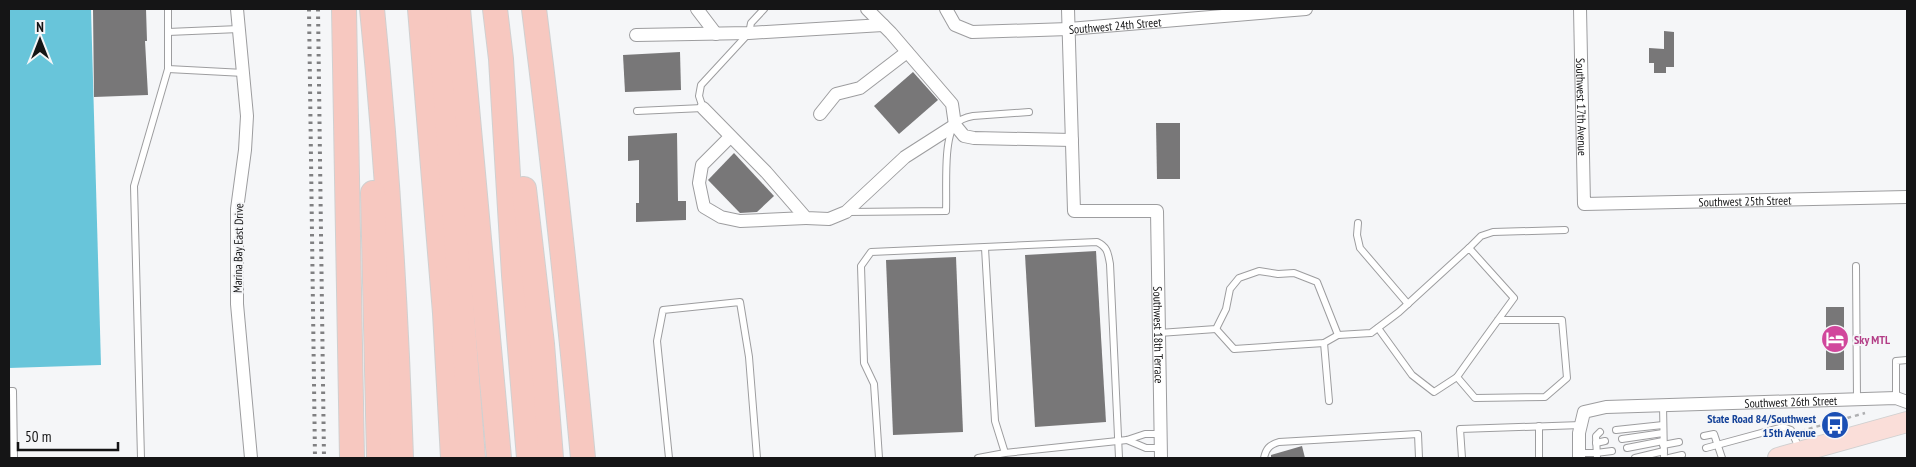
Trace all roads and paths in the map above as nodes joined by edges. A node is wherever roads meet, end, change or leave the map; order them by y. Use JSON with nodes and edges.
{"nodes":[{"id":1,"x":168,"y":9,"type":"edge"},
{"id":2,"x":237,"y":9,"type":"edge"},
{"id":3,"x":344,"y":9,"type":"edge"},
{"id":4,"x":371,"y":9,"type":"edge"},
{"id":5,"x":409,"y":9,"type":"edge"},
{"id":6,"x":420,"y":9,"type":"edge"},
{"id":7,"x":439,"y":9,"type":"edge"},
{"id":8,"x":458,"y":9,"type":"edge"},
{"id":9,"x":495,"y":9,"type":"edge"},
{"id":10,"x":534,"y":9,"type":"edge"},
{"id":11,"x":697,"y":9,"type":"edge"},
{"id":12,"x":764,"y":9,"type":"edge"},
{"id":13,"x":867,"y":9,"type":"edge"},
{"id":14,"x":946,"y":9,"type":"edge"},
{"id":15,"x":1068,"y":9,"type":"edge"},
{"id":16,"x":1285,"y":9,"type":"edge"},
{"id":17,"x":1306,"y":9,"type":"edge"},
{"id":18,"x":1580,"y":9,"type":"edge"},
{"id":19,"x":883,"y":25,"type":"junction"},
{"id":20,"x":239,"y":29,"type":"junction"},
{"id":21,"x":1068,"y":29,"type":"junction"},
{"id":22,"x":168,"y":32,"type":"junction"},
{"id":23,"x":749,"y":33,"type":"junction"},
{"id":24,"x":716,"y":34,"type":"junction"},
{"id":25,"x":636,"y":35,"type":"dead end"},
{"id":26,"x":907,"y":52,"type":"junction"},
{"id":27,"x":501,"y":59,"type":"junction"},
{"id":28,"x":168,"y":69,"type":"junction"},
{"id":29,"x":244,"y":74,"type":"junction"},
{"id":30,"x":703,"y":108,"type":"junction"},
{"id":31,"x":637,"y":111,"type":"dead end"},
{"id":32,"x":1029,"y":112,"type":"dead end"},
{"id":33,"x":820,"y":114,"type":"dead end"},
{"id":34,"x":955,"y":125,"type":"junction"},
{"id":35,"x":730,"y":137,"type":"junction"},
{"id":36,"x":1072,"y":140,"type":"junction"},
{"id":37,"x":1907,"y":197,"type":"edge"},
{"id":38,"x":1584,"y":204,"type":"joint"},
{"id":39,"x":846,"y":212,"type":"junction"},
{"id":40,"x":806,"y":218,"type":"junction"},
{"id":41,"x":560,"y":222,"type":"junction"},
{"id":42,"x":1358,"y":223,"type":"dead end"},
{"id":43,"x":1565,"y":230,"type":"dead end"},
{"id":44,"x":985,"y":248,"type":"junction"},
{"id":45,"x":1468,"y":248,"type":"junction"},
{"id":46,"x":1856,"y":266,"type":"dead end"},
{"id":47,"x":1408,"y":304,"type":"junction"},
{"id":48,"x":1498,"y":320,"type":"junction"},
{"id":49,"x":1378,"y":328,"type":"junction"},
{"id":50,"x":1216,"y":329,"type":"junction"},
{"id":51,"x":1158,"y":333,"type":"junction"},
{"id":52,"x":1338,"y":335,"type":"junction"},
{"id":53,"x":1324,"y":343,"type":"junction"},
{"id":54,"x":1906,"y":360,"type":"edge"},
{"id":55,"x":1457,"y":377,"type":"junction"},
{"id":56,"x":9,"y":391,"type":"edge"},
{"id":57,"x":1857,"y":399,"type":"junction"},
{"id":58,"x":1902,"y":400,"type":"edge"},
{"id":59,"x":1329,"y":401,"type":"dead end"},
{"id":60,"x":1663,"y":405,"type":"junction"},
{"id":61,"x":1867,"y":412,"type":"dead end"},
{"id":62,"x":1582,"y":418,"type":"junction"},
{"id":63,"x":1907,"y":422,"type":"edge"},
{"id":64,"x":1663,"y":425,"type":"junction"},
{"id":65,"x":1539,"y":426,"type":"junction"},
{"id":66,"x":1616,"y":430,"type":"dead end"},
{"id":67,"x":1600,"y":432,"type":"dead end"},
{"id":68,"x":1663,"y":433,"type":"junction"},
{"id":69,"x":1160,"y":434,"type":"junction"},
{"id":70,"x":1704,"y":436,"type":"dead end"},
{"id":71,"x":1622,"y":439,"type":"dead end"},
{"id":72,"x":1118,"y":440,"type":"junction"},
{"id":73,"x":1127,"y":440,"type":"junction"},
{"id":74,"x":1606,"y":441,"type":"dead end"},
{"id":75,"x":1679,"y":442,"type":"dead end"},
{"id":76,"x":1596,"y":443,"type":"junction"},
{"id":77,"x":1797,"y":443,"type":"junction"},
{"id":78,"x":1718,"y":445,"type":"junction"},
{"id":79,"x":1627,"y":448,"type":"dead end"},
{"id":80,"x":1706,"y":448,"type":"dead end"},
{"id":81,"x":1664,"y":449,"type":"edge"},
{"id":82,"x":1612,"y":451,"type":"dead end"},
{"id":83,"x":1005,"y":453,"type":"junction"},
{"id":84,"x":1161,"y":453,"type":"edge"},
{"id":85,"x":1682,"y":455,"type":"dead end"},
{"id":86,"x":1579,"y":456,"type":"edge"},
{"id":87,"x":1596,"y":456,"type":"edge"},
{"id":88,"x":14,"y":458,"type":"edge"},
{"id":89,"x":141,"y":458,"type":"edge"},
{"id":90,"x":251,"y":458,"type":"edge"},
{"id":91,"x":352,"y":458,"type":"edge"},
{"id":92,"x":379,"y":458,"type":"edge"},
{"id":93,"x":401,"y":458,"type":"edge"},
{"id":94,"x":440,"y":458,"type":"edge"},
{"id":95,"x":453,"y":458,"type":"edge"},
{"id":96,"x":473,"y":458,"type":"edge"},
{"id":97,"x":500,"y":458,"type":"edge"},
{"id":98,"x":529,"y":458,"type":"edge"},
{"id":99,"x":551,"y":458,"type":"edge"},
{"id":100,"x":583,"y":458,"type":"edge"},
{"id":101,"x":599,"y":458,"type":"edge"},
{"id":102,"x":669,"y":458,"type":"edge"},
{"id":103,"x":757,"y":458,"type":"edge"},
{"id":104,"x":879,"y":458,"type":"edge"},
{"id":105,"x":978,"y":458,"type":"edge"},
{"id":106,"x":1119,"y":458,"type":"edge"},
{"id":107,"x":1264,"y":458,"type":"edge"},
{"id":108,"x":1419,"y":458,"type":"edge"},
{"id":109,"x":1462,"y":458,"type":"edge"},
{"id":110,"x":1539,"y":458,"type":"edge"},
{"id":111,"x":1635,"y":458,"type":"edge"},
{"id":112,"x":1669,"y":458,"type":"edge"},
{"id":113,"x":1722,"y":458,"type":"edge"},
{"id":114,"x":1778,"y":458,"type":"edge"}],
"edges":[{"from":1,"to":22,"type":"lane"},
{"from":2,"to":20,"type":"street","name":"Marina Bay East Drive"},
{"from":3,"to":91,"type":"highway"},
{"from":4,"to":92,"type":"highway"},
{"from":4,"to":93,"type":"highway"},
{"from":5,"to":94,"type":"highway"},
{"from":6,"to":95,"type":"highway"},
{"from":7,"to":96,"type":"highway"},
{"from":8,"to":97,"type":"highway"},
{"from":9,"to":27,"type":"highway"},
{"from":10,"to":41,"type":"highway"},
{"from":11,"to":24,"type":"street"},
{"from":12,"to":23,"type":"lane"},
{"from":13,"to":19,"type":"street"},
{"from":14,"to":21,"type":"street","name":"Southwest 24th Street"},
{"from":15,"to":21,"type":"street"},
{"from":16,"to":17,"type":"street","name":"Southwest 24th Street"},
{"from":16,"to":21,"type":"street","name":"Southwest 24th Street"},
{"from":18,"to":38,"type":"street","name":"Southwest 17th Avenue"},
{"from":19,"to":23,"type":"street"},
{"from":19,"to":26,"type":"street"},
{"from":20,"to":22,"type":"lane"},
{"from":20,"to":29,"type":"street","name":"Marina Bay East Drive"},
{"from":21,"to":36,"type":"street"},
{"from":22,"to":28,"type":"lane"},
{"from":23,"to":24,"type":"street"},
{"from":23,"to":30,"type":"lane"},
{"from":24,"to":25,"type":"street"},
{"from":26,"to":33,"type":"street"},
{"from":26,"to":34,"type":"street"},
{"from":27,"to":98,"type":"highway"},
{"from":27,"to":99,"type":"highway"},
{"from":28,"to":29,"type":"lane"},
{"from":28,"to":89,"type":"lane"},
{"from":29,"to":90,"type":"street","name":"Marina Bay East Drive"},
{"from":30,"to":31,"type":"lane"},
{"from":30,"to":35,"type":"street"},
{"from":32,"to":34,"type":"lane"},
{"from":34,"to":36,"type":"street"},
{"from":34,"to":39,"type":"street"},
{"from":34,"to":39,"type":"lane"},
{"from":35,"to":40,"type":"street"},
{"from":35,"to":40,"type":"street"},
{"from":36,"to":51,"type":"street","name":"Southwest 18th Terrace"},
{"from":37,"to":38,"type":"street","name":"Southwest 25th Street"},
{"from":39,"to":40,"type":"street"},
{"from":41,"to":100,"type":"highway"},
{"from":41,"to":101,"type":"highway"},
{"from":42,"to":47,"type":"lane"},
{"from":43,"to":45,"type":"lane"},
{"from":44,"to":72,"type":"lane"},
{"from":44,"to":83,"type":"lane"},
{"from":44,"to":104,"type":"lane"},
{"from":45,"to":47,"type":"lane"},
{"from":45,"to":48,"type":"lane"},
{"from":46,"to":57,"type":"lane"},
{"from":47,"to":49,"type":"lane"},
{"from":48,"to":55,"type":"lane"},
{"from":48,"to":55,"type":"lane"},
{"from":49,"to":52,"type":"lane"},
{"from":49,"to":55,"type":"lane"},
{"from":50,"to":51,"type":"lane"},
{"from":50,"to":52,"type":"lane"},
{"from":50,"to":53,"type":"lane"},
{"from":51,"to":69,"type":"street","name":"Southwest 18th Terrace"},
{"from":52,"to":53,"type":"lane"},
{"from":53,"to":59,"type":"lane"},
{"from":54,"to":58,"type":"lane"},
{"from":56,"to":88,"type":"lane"},
{"from":57,"to":58,"type":"street","name":"Southwest 26th Street"},
{"from":57,"to":60,"type":"street","name":"Southwest 26th Street"},
{"from":60,"to":62,"type":"street","name":"Southwest 26th Street"},
{"from":60,"to":64,"type":"lane"},
{"from":61,"to":77,"type":"path"},
{"from":62,"to":65,"type":"lane"},
{"from":62,"to":86,"type":"street"},
{"from":63,"to":77,"type":"main road"},
{"from":64,"to":66,"type":"lane"},
{"from":64,"to":68,"type":"lane"},
{"from":65,"to":109,"type":"lane"},
{"from":65,"to":110,"type":"lane"},
{"from":67,"to":76,"type":"lane"},
{"from":68,"to":71,"type":"lane"},
{"from":68,"to":81,"type":"lane"},
{"from":69,"to":73,"type":"lane"},
{"from":69,"to":84,"type":"street","name":"Southwest 18th Terrace"},
{"from":70,"to":78,"type":"lane"},
{"from":72,"to":73,"type":"lane"},
{"from":72,"to":83,"type":"lane"},
{"from":72,"to":106,"type":"lane"},
{"from":73,"to":84,"type":"lane"},
{"from":74,"to":76,"type":"lane"},
{"from":75,"to":81,"type":"lane"},
{"from":76,"to":87,"type":"lane"},
{"from":77,"to":78,"type":"lane"},
{"from":77,"to":114,"type":"main road"},
{"from":78,"to":80,"type":"lane"},
{"from":78,"to":113,"type":"lane"},
{"from":79,"to":81,"type":"lane"},
{"from":81,"to":111,"type":"lane"},
{"from":82,"to":87,"type":"lane"},
{"from":83,"to":105,"type":"lane"},
{"from":85,"to":112,"type":"lane"},
{"from":86,"to":87,"type":"lane"},
{"from":102,"to":103,"type":"lane"},
{"from":107,"to":108,"type":"lane"}]}
